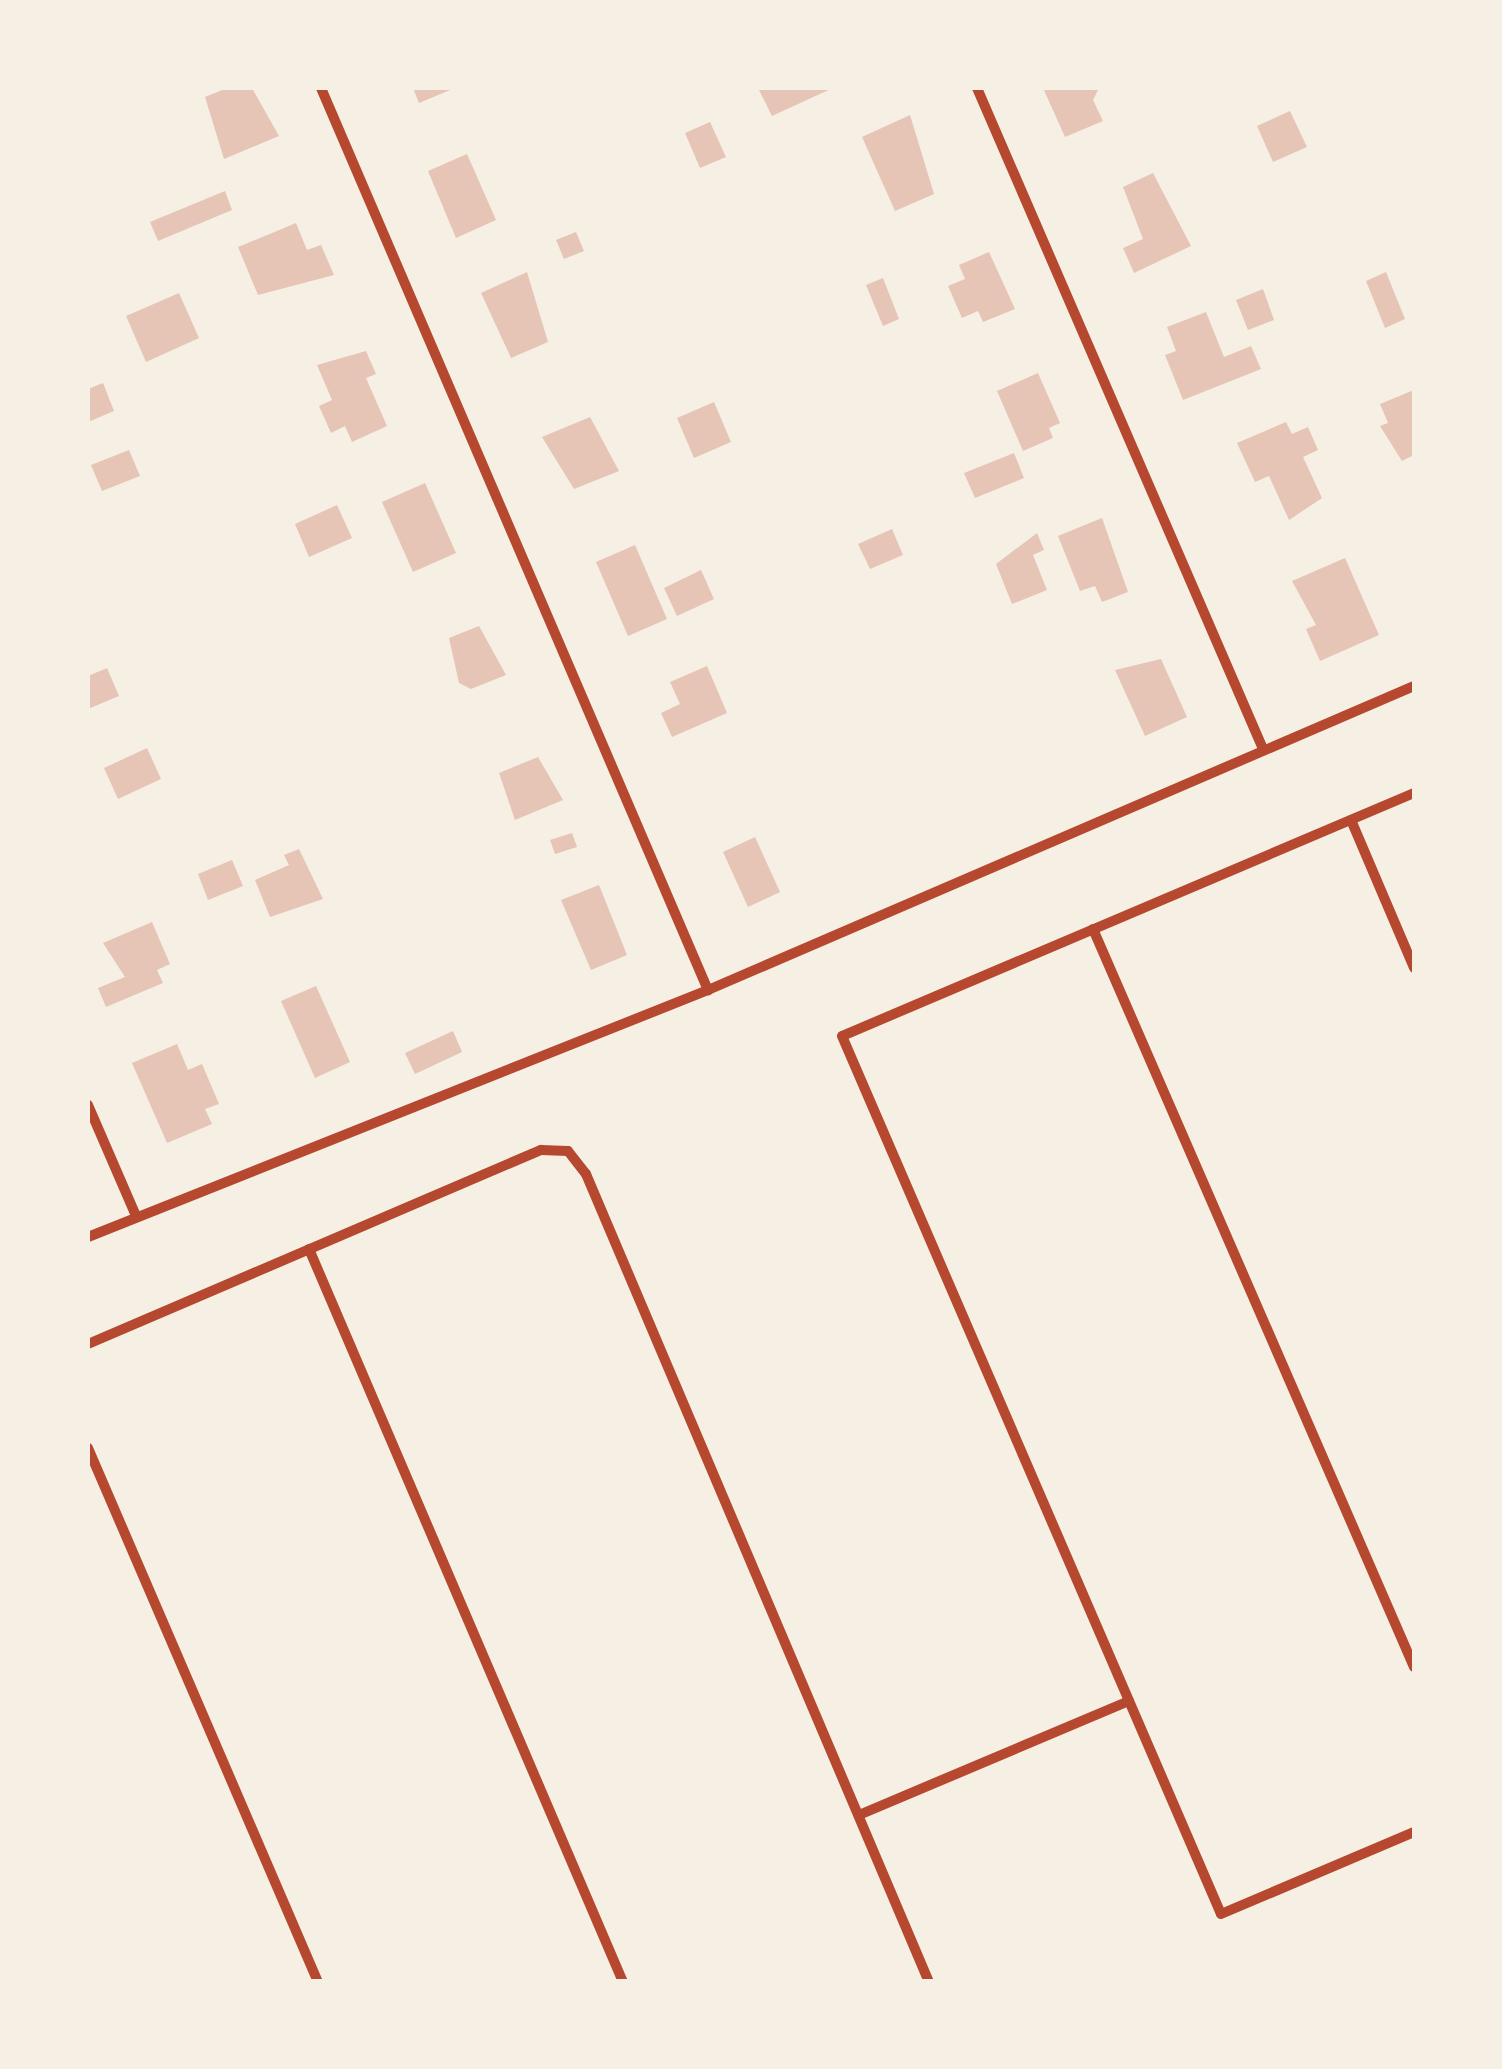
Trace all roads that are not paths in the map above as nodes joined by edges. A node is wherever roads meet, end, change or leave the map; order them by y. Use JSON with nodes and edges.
{"nodes":[{"id":1,"x":321,"y":88,"type":"edge"},
{"id":2,"x":977,"y":88,"type":"edge"},
{"id":3,"x":1414,"y":686,"type":"edge"},
{"id":4,"x":1263,"y":748,"type":"junction"},
{"id":5,"x":1414,"y":793,"type":"edge"},
{"id":6,"x":1351,"y":820,"type":"junction"},
{"id":7,"x":1092,"y":930,"type":"junction"},
{"id":8,"x":1414,"y":968,"type":"edge"},
{"id":9,"x":708,"y":990,"type":"junction"},
{"id":10,"x":88,"y":1105,"type":"edge"},
{"id":11,"x":136,"y":1216,"type":"junction"},
{"id":12,"x":88,"y":1237,"type":"edge"},
{"id":13,"x":309,"y":1249,"type":"junction"},
{"id":14,"x":88,"y":1344,"type":"edge"},
{"id":15,"x":88,"y":1448,"type":"edge"},
{"id":16,"x":1414,"y":1668,"type":"edge"},
{"id":17,"x":1129,"y":1701,"type":"junction"},
{"id":18,"x":859,"y":1815,"type":"junction"},
{"id":19,"x":1414,"y":1832,"type":"edge"},
{"id":20,"x":318,"y":1982,"type":"edge"},
{"id":21,"x":623,"y":1982,"type":"edge"},
{"id":22,"x":930,"y":1982,"type":"edge"}],
"edges":[{"from":1,"to":9,"type":"street"},
{"from":2,"to":4,"type":"street"},
{"from":3,"to":4,"type":"street"},
{"from":4,"to":9,"type":"street"},
{"from":5,"to":6,"type":"street"},
{"from":6,"to":7,"type":"street"},
{"from":6,"to":8,"type":"street"},
{"from":7,"to":16,"type":"street"},
{"from":7,"to":17,"type":"street"},
{"from":9,"to":11,"type":"street"},
{"from":10,"to":11,"type":"street"},
{"from":11,"to":12,"type":"street"},
{"from":13,"to":14,"type":"street"},
{"from":13,"to":18,"type":"street"},
{"from":13,"to":21,"type":"street"},
{"from":15,"to":20,"type":"street"},
{"from":17,"to":18,"type":"street"},
{"from":17,"to":19,"type":"street"},
{"from":18,"to":22,"type":"street"}]}
